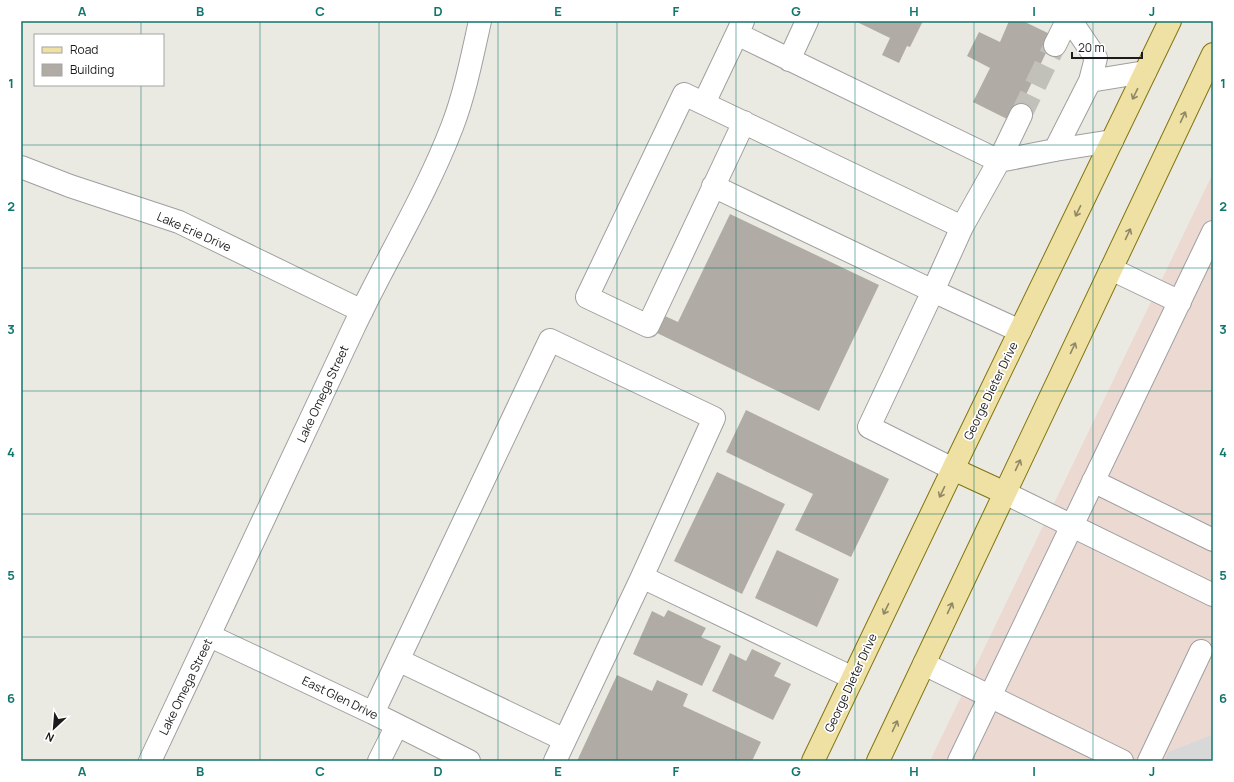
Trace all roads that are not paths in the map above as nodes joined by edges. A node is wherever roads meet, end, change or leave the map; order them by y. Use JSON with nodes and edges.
{"nodes":[{"id":1,"x":480,"y":21,"type":"edge"},
{"id":2,"x":807,"y":21,"type":"edge"},
{"id":3,"x":1067,"y":21,"type":"edge"},
{"id":4,"x":1071,"y":21,"type":"edge"},
{"id":5,"x":1170,"y":21,"type":"edge"},
{"id":6,"x":740,"y":28,"type":"edge"},
{"id":7,"x":1055,"y":45,"type":"tunnel mouth"},
{"id":8,"x":1213,"y":54,"type":"edge"},
{"id":9,"x":788,"y":60,"type":"junction"},
{"id":10,"x":1145,"y":72,"type":"junction"},
{"id":11,"x":1090,"y":81,"type":"junction"},
{"id":12,"x":704,"y":103,"type":"junction"},
{"id":13,"x":1021,"y":114,"type":"tunnel mouth"},
{"id":14,"x":744,"y":122,"type":"junction"},
{"id":15,"x":1112,"y":142,"type":"junction"},
{"id":16,"x":1055,"y":150,"type":"junction"},
{"id":17,"x":999,"y":161,"type":"junction"},
{"id":18,"x":21,"y":167,"type":"edge"},
{"id":19,"x":713,"y":186,"type":"junction"},
{"id":20,"x":962,"y":227,"type":"junction"},
{"id":21,"x":1213,"y":232,"type":"edge"},
{"id":22,"x":1111,"y":269,"type":"junction"},
{"id":23,"x":933,"y":291,"type":"junction"},
{"id":24,"x":1180,"y":302,"type":"junction"},
{"id":25,"x":362,"y":311,"type":"junction"},
{"id":26,"x":1020,"y":331,"type":"junction"},
{"id":27,"x":953,"y":469,"type":"junction"},
{"id":28,"x":1093,"y":481,"type":"junction"},
{"id":29,"x":1004,"y":493,"type":"junction"},
{"id":30,"x":1072,"y":526,"type":"junction"},
{"id":31,"x":1213,"y":540,"type":"edge"},
{"id":32,"x":642,"y":577,"type":"junction"},
{"id":33,"x":1213,"y":595,"type":"edge"},
{"id":34,"x":210,"y":636,"type":"junction"},
{"id":35,"x":1201,"y":652,"type":"dead end"},
{"id":36,"x":398,"y":660,"type":"junction"},
{"id":37,"x":924,"y":664,"type":"junction"},
{"id":38,"x":853,"y":678,"type":"junction"},
{"id":39,"x":990,"y":697,"type":"junction"},
{"id":40,"x":373,"y":713,"type":"junction"},
{"id":41,"x":397,"y":725,"type":"junction"},
{"id":42,"x":565,"y":740,"type":"junction"},
{"id":43,"x":150,"y":761,"type":"edge"},
{"id":44,"x":379,"y":761,"type":"edge"},
{"id":45,"x":469,"y":761,"type":"edge"},
{"id":46,"x":555,"y":761,"type":"edge"},
{"id":47,"x":813,"y":761,"type":"edge"},
{"id":48,"x":878,"y":761,"type":"edge"},
{"id":49,"x":959,"y":761,"type":"edge"},
{"id":50,"x":1122,"y":761,"type":"edge"},
{"id":51,"x":1149,"y":761,"type":"edge"}],
"edges":[{"from":1,"to":25,"type":"street","name":"Lake Omega Street"},
{"from":2,"to":9,"type":"street"},
{"from":3,"to":7,"type":"street"},
{"from":4,"to":11,"type":"street"},
{"from":5,"to":10,"type":"main road","name":"George Dieter Drive"},
{"from":6,"to":9,"type":"street"},
{"from":6,"to":12,"type":"street"},
{"from":22,"to":8,"type":"main road","one_way":true},
{"from":9,"to":17,"type":"street"},
{"from":10,"to":11,"type":"street"},
{"from":10,"to":15,"type":"main road","name":"George Dieter Drive","one_way":true},
{"from":11,"to":16,"type":"street"},
{"from":12,"to":14,"type":"street"},
{"from":12,"to":19,"type":"street"},
{"from":13,"to":17,"type":"street"},
{"from":14,"to":19,"type":"street"},
{"from":14,"to":20,"type":"street"},
{"from":15,"to":16,"type":"street"},
{"from":15,"to":26,"type":"main road","name":"George Dieter Drive","one_way":true},
{"from":16,"to":17,"type":"street"},
{"from":17,"to":20,"type":"street"},
{"from":18,"to":25,"type":"street","name":"Lake Erie Drive"},
{"from":19,"to":23,"type":"street"},
{"from":20,"to":23,"type":"street"},
{"from":21,"to":24,"type":"street"},
{"from":22,"to":24,"type":"street"},
{"from":29,"to":22,"type":"main road","one_way":true},
{"from":23,"to":26,"type":"street"},
{"from":23,"to":27,"type":"street"},
{"from":24,"to":28,"type":"street"},
{"from":25,"to":34,"type":"street","name":"Lake Omega Street"},
{"from":26,"to":27,"type":"main road","name":"George Dieter Drive"},
{"from":27,"to":29,"type":"main road"},
{"from":27,"to":38,"type":"main road","name":"George Dieter Drive","one_way":true},
{"from":28,"to":30,"type":"street"},
{"from":28,"to":31,"type":"street"},
{"from":29,"to":30,"type":"street"},
{"from":37,"to":29,"type":"main road","one_way":true},
{"from":30,"to":33,"type":"street"},
{"from":30,"to":39,"type":"street"},
{"from":32,"to":36,"type":"street"},
{"from":32,"to":38,"type":"street"},
{"from":32,"to":42,"type":"street"},
{"from":34,"to":40,"type":"street","name":"East Glen Drive"},
{"from":34,"to":43,"type":"street","name":"Lake Omega Street"},
{"from":35,"to":51,"type":"street"},
{"from":36,"to":40,"type":"street"},
{"from":36,"to":42,"type":"street"},
{"from":37,"to":39,"type":"street"},
{"from":48,"to":37,"type":"main road","one_way":true},
{"from":38,"to":47,"type":"main road","name":"George Dieter Drive"},
{"from":39,"to":49,"type":"street"},
{"from":39,"to":50,"type":"street"},
{"from":40,"to":41,"type":"street","name":"East Glen Drive"},
{"from":41,"to":44,"type":"street"},
{"from":41,"to":45,"type":"street","name":"East Glen Drive"},
{"from":42,"to":46,"type":"street"}]}
